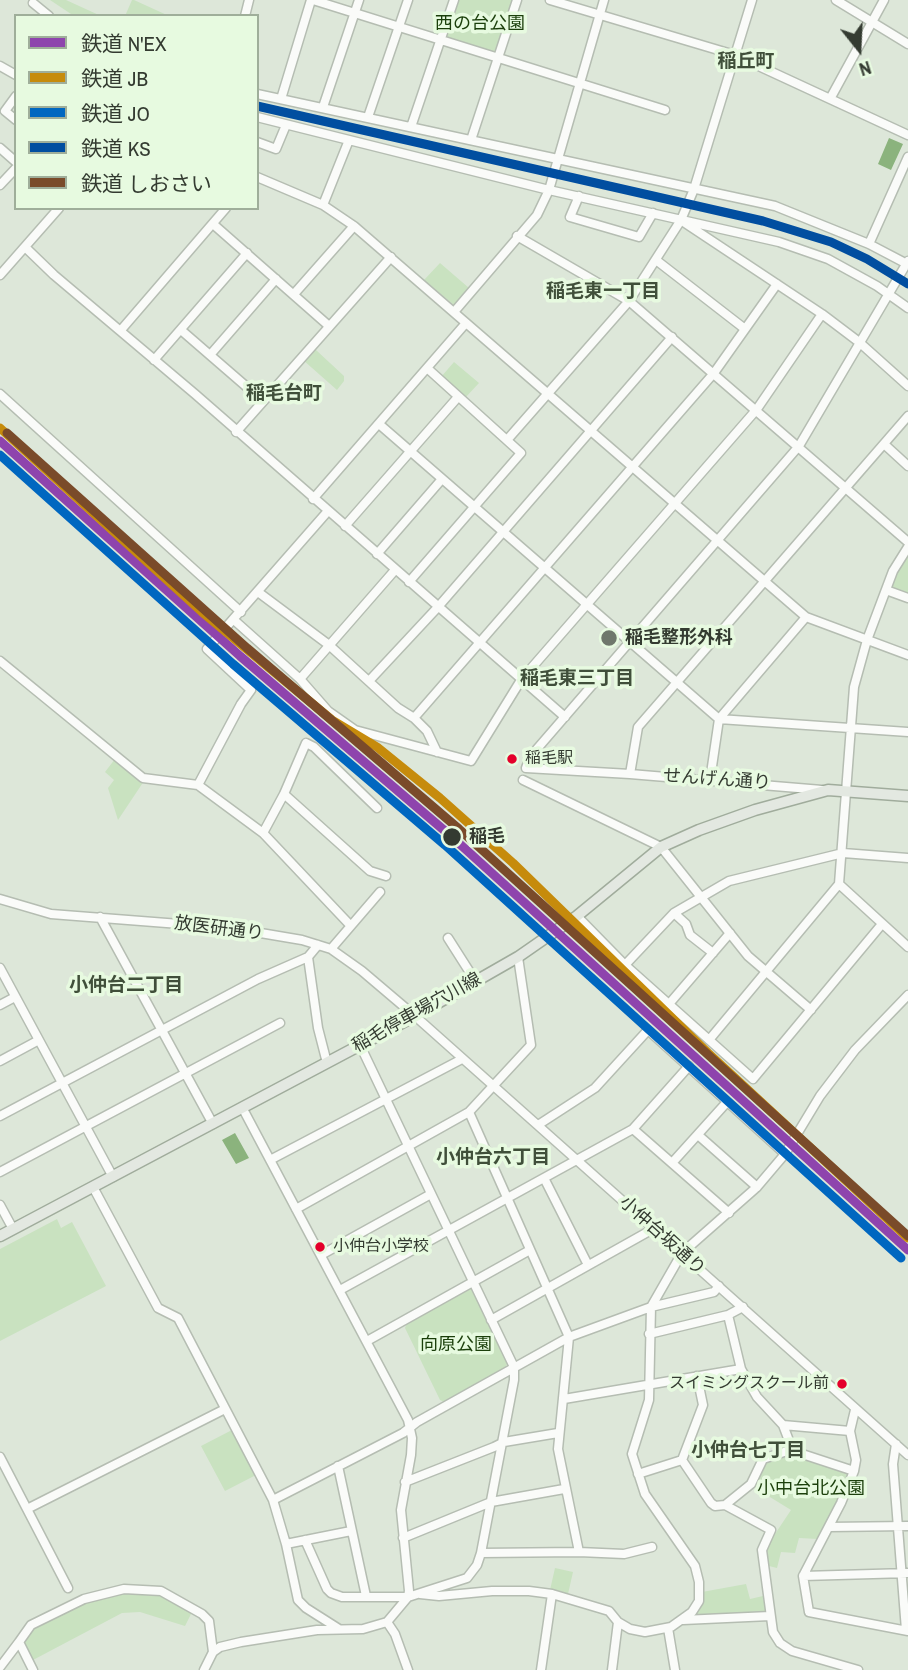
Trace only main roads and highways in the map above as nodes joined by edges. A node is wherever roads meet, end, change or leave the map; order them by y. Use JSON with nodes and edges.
{"nodes":[{"id":1,"x":828,"y":790,"type":"joint"},
{"id":2,"x":908,"y":796,"type":"edge"},
{"id":3,"x":0,"y":1236,"type":"edge"}],
"edges":[{"from":1,"to":2,"type":"main road","name":"せんげん通り"},
{"from":1,"to":3,"type":"main road","name":"稲毛停車場穴川線"}]}
